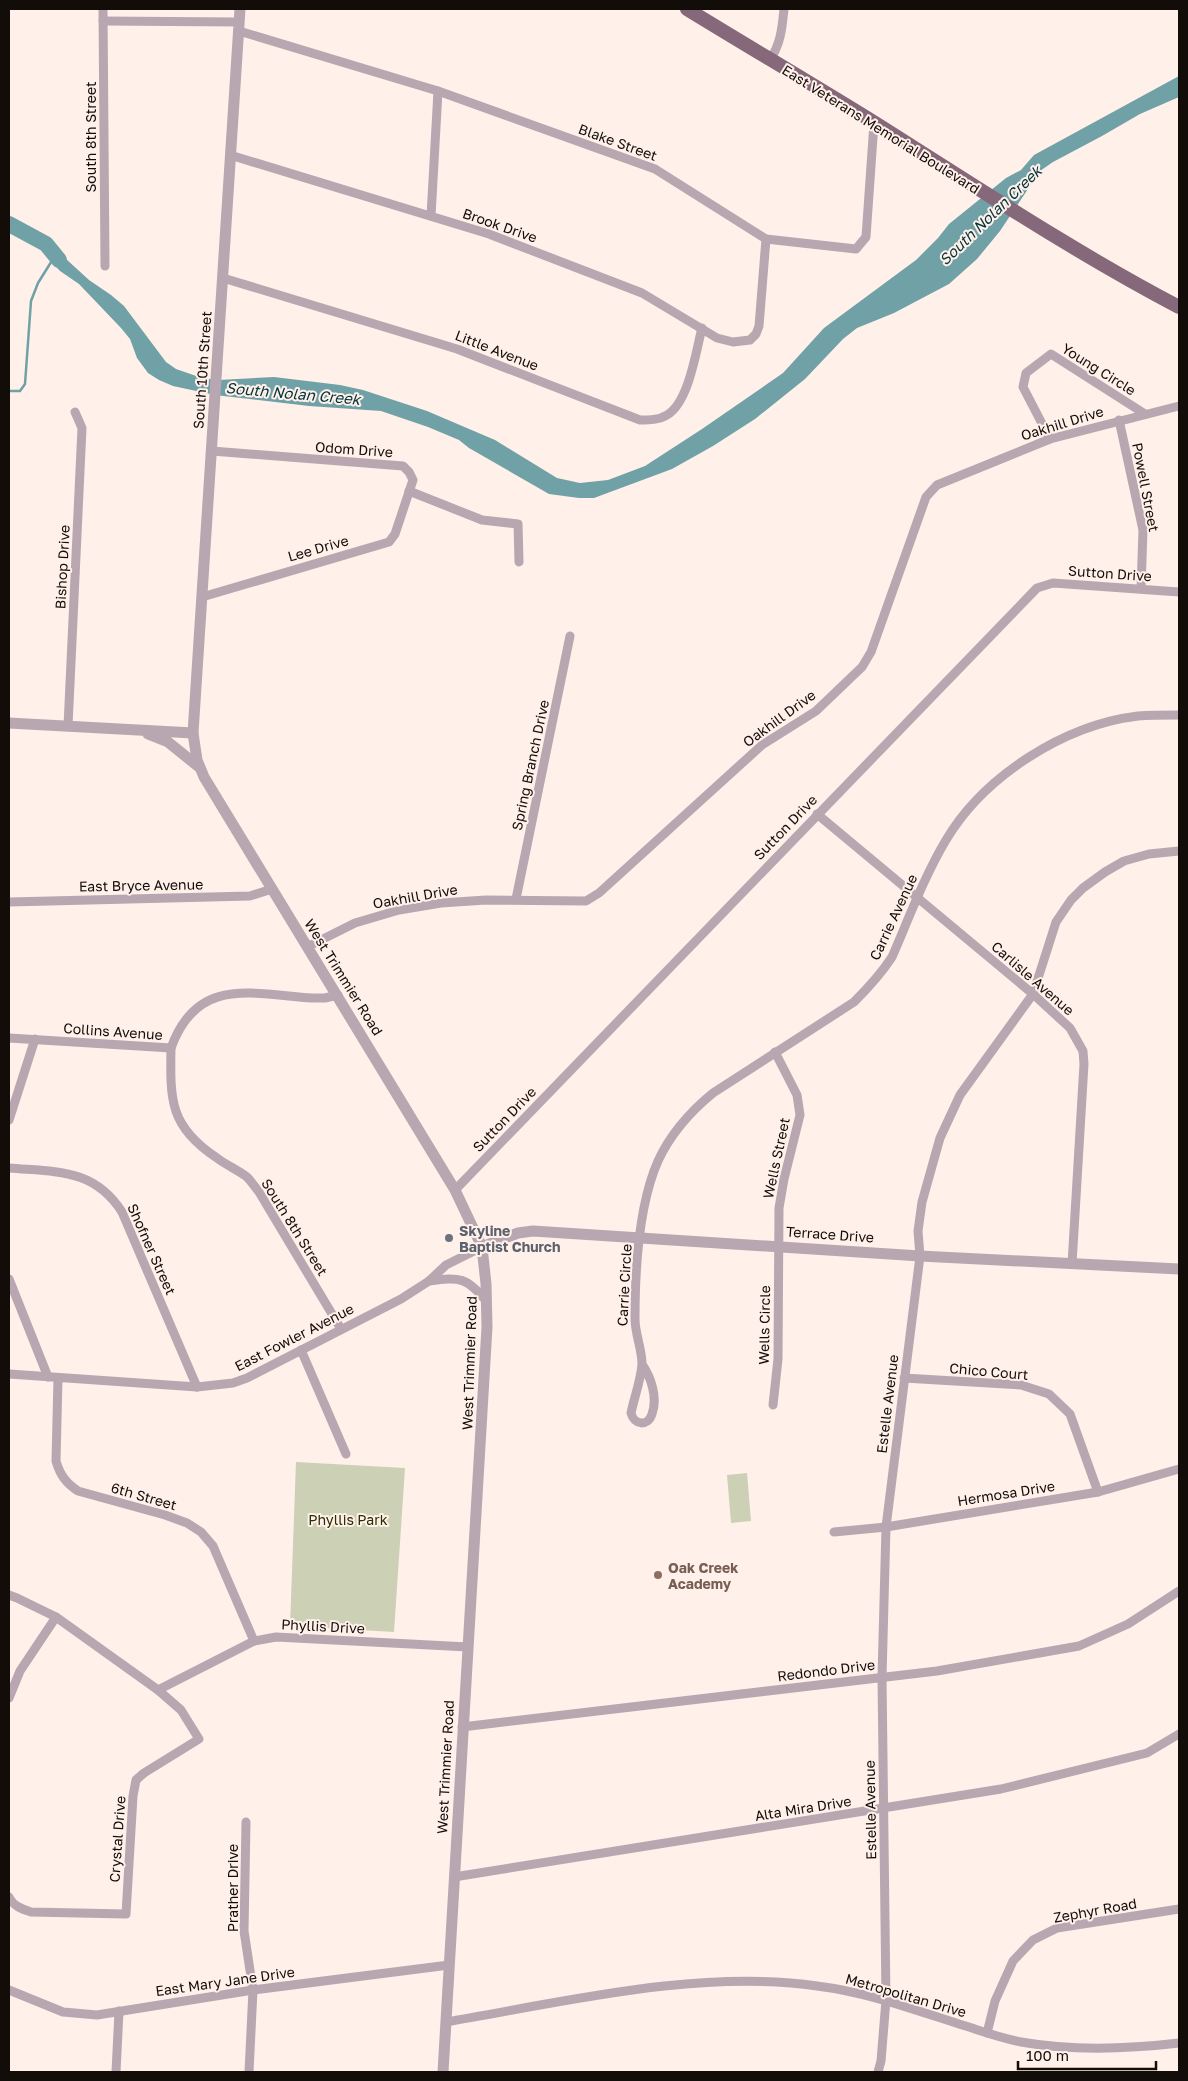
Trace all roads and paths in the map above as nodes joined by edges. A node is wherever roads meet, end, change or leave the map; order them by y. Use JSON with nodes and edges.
{"nodes":[{"id":1,"x":103,"y":9,"type":"edge"},
{"id":2,"x":240,"y":9,"type":"edge"},
{"id":3,"x":687,"y":9,"type":"edge"},
{"id":4,"x":784,"y":9,"type":"edge"},
{"id":5,"x":103,"y":21,"type":"junction"},
{"id":6,"x":239,"y":26,"type":"junction"},
{"id":7,"x":770,"y":60,"type":"junction"},
{"id":8,"x":438,"y":91,"type":"junction"},
{"id":9,"x":874,"y":123,"type":"junction"},
{"id":10,"x":230,"y":155,"type":"junction"},
{"id":11,"x":431,"y":216,"type":"junction"},
{"id":12,"x":766,"y":239,"type":"junction"},
{"id":13,"x":105,"y":266,"type":"dead end"},
{"id":14,"x":223,"y":278,"type":"junction"},
{"id":15,"x":1179,"y":308,"type":"edge"},
{"id":16,"x":702,"y":328,"type":"junction"},
{"id":17,"x":1179,"y":406,"type":"edge"},
{"id":18,"x":75,"y":412,"type":"dead end"},
{"id":19,"x":1145,"y":414,"type":"junction"},
{"id":20,"x":1119,"y":420,"type":"junction"},
{"id":21,"x":1050,"y":439,"type":"junction"},
{"id":22,"x":212,"y":452,"type":"junction"},
{"id":23,"x":409,"y":491,"type":"junction"},
{"id":24,"x":519,"y":562,"type":"dead end"},
{"id":25,"x":1141,"y":589,"type":"junction"},
{"id":26,"x":1179,"y":592,"type":"edge"},
{"id":27,"x":202,"y":597,"type":"junction"},
{"id":28,"x":570,"y":636,"type":"dead end"},
{"id":29,"x":1179,"y":715,"type":"edge"},
{"id":30,"x":9,"y":723,"type":"edge"},
{"id":31,"x":68,"y":726,"type":"junction"},
{"id":32,"x":132,"y":729,"type":"junction"},
{"id":33,"x":193,"y":732,"type":"junction"},
{"id":34,"x":200,"y":768,"type":"junction"},
{"id":35,"x":817,"y":814,"type":"junction"},
{"id":36,"x":1179,"y":851,"type":"edge"},
{"id":37,"x":272,"y":889,"type":"junction"},
{"id":38,"x":918,"y":898,"type":"junction"},
{"id":39,"x":516,"y":899,"type":"junction"},
{"id":40,"x":9,"y":902,"type":"edge"},
{"id":41,"x":307,"y":947,"type":"junction"},
{"id":42,"x":1033,"y":994,"type":"junction"},
{"id":43,"x":338,"y":995,"type":"junction"},
{"id":44,"x":9,"y":1038,"type":"edge"},
{"id":45,"x":35,"y":1039,"type":"junction"},
{"id":46,"x":171,"y":1048,"type":"junction"},
{"id":47,"x":775,"y":1052,"type":"junction"},
{"id":48,"x":9,"y":1120,"type":"edge"},
{"id":49,"x":9,"y":1168,"type":"edge"},
{"id":50,"x":455,"y":1190,"type":"junction"},
{"id":51,"x":640,"y":1237,"type":"junction"},
{"id":52,"x":778,"y":1246,"type":"junction"},
{"id":53,"x":482,"y":1247,"type":"junction"},
{"id":54,"x":920,"y":1256,"type":"junction"},
{"id":55,"x":1072,"y":1264,"type":"junction"},
{"id":56,"x":1179,"y":1269,"type":"edge"},
{"id":57,"x":9,"y":1279,"type":"edge"},
{"id":58,"x":429,"y":1281,"type":"junction"},
{"id":59,"x":487,"y":1302,"type":"junction"},
{"id":60,"x":341,"y":1329,"type":"junction"},
{"id":61,"x":301,"y":1350,"type":"junction"},
{"id":62,"x":642,"y":1364,"type":"junction"},
{"id":63,"x":9,"y":1374,"type":"edge"},
{"id":64,"x":48,"y":1377,"type":"junction"},
{"id":65,"x":58,"y":1378,"type":"junction"},
{"id":66,"x":904,"y":1378,"type":"junction"},
{"id":67,"x":197,"y":1387,"type":"junction"},
{"id":68,"x":773,"y":1405,"type":"dead end"},
{"id":69,"x":346,"y":1454,"type":"dead end"},
{"id":70,"x":1179,"y":1469,"type":"edge"},
{"id":71,"x":1098,"y":1492,"type":"junction"},
{"id":72,"x":886,"y":1526,"type":"junction"},
{"id":73,"x":834,"y":1532,"type":"dead end"},
{"id":74,"x":1179,"y":1591,"type":"edge"},
{"id":75,"x":9,"y":1596,"type":"edge"},
{"id":76,"x":56,"y":1618,"type":"junction"},
{"id":77,"x":254,"y":1641,"type":"junction"},
{"id":78,"x":468,"y":1647,"type":"junction"},
{"id":79,"x":882,"y":1677,"type":"junction"},
{"id":80,"x":158,"y":1690,"type":"junction"},
{"id":81,"x":9,"y":1698,"type":"edge"},
{"id":82,"x":462,"y":1727,"type":"junction"},
{"id":83,"x":1179,"y":1734,"type":"edge"},
{"id":84,"x":883,"y":1809,"type":"junction"},
{"id":85,"x":246,"y":1822,"type":"dead end"},
{"id":86,"x":454,"y":1877,"type":"junction"},
{"id":87,"x":9,"y":1897,"type":"edge"},
{"id":88,"x":1179,"y":1909,"type":"edge"},
{"id":89,"x":449,"y":1965,"type":"junction"},
{"id":90,"x":9,"y":1990,"type":"edge"},
{"id":91,"x":253,"y":1990,"type":"junction"},
{"id":92,"x":886,"y":2000,"type":"junction"},
{"id":93,"x":119,"y":2012,"type":"junction"},
{"id":94,"x":446,"y":2022,"type":"junction"},
{"id":95,"x":987,"y":2033,"type":"junction"},
{"id":96,"x":1179,"y":2043,"type":"edge"},
{"id":97,"x":116,"y":2072,"type":"edge"},
{"id":98,"x":249,"y":2072,"type":"edge"},
{"id":99,"x":443,"y":2072,"type":"edge"},
{"id":100,"x":878,"y":2072,"type":"edge"}],
"edges":[{"from":1,"to":5,"type":"street","name":"South 8th Street"},
{"from":2,"to":6,"type":"street","name":"South 10th Street"},
{"from":3,"to":7,"type":"main road","name":"East Veterans Memorial Boulevard"},
{"from":4,"to":7,"type":"street"},
{"from":5,"to":6,"type":"street","name":"Blake Street"},
{"from":5,"to":13,"type":"street","name":"South 8th Street"},
{"from":6,"to":8,"type":"street","name":"Blake Street"},
{"from":6,"to":10,"type":"street","name":"South 10th Street"},
{"from":7,"to":9,"type":"main road","name":"East Veterans Memorial Boulevard"},
{"from":8,"to":11,"type":"street"},
{"from":8,"to":12,"type":"street","name":"Blake Street"},
{"from":9,"to":12,"type":"street","name":"Blake Street"},
{"from":9,"to":15,"type":"main road","name":"East Veterans Memorial Boulevard"},
{"from":10,"to":11,"type":"street","name":"Brook Drive"},
{"from":10,"to":14,"type":"street","name":"South 10th Street"},
{"from":11,"to":16,"type":"street","name":"Brook Drive"},
{"from":12,"to":16,"type":"street","name":"Brook Drive"},
{"from":14,"to":16,"type":"street","name":"Little Avenue"},
{"from":14,"to":22,"type":"street","name":"South 10th Street"},
{"from":17,"to":19,"type":"street","name":"Oakhill Drive"},
{"from":18,"to":31,"type":"street","name":"Bishop Drive"},
{"from":19,"to":20,"type":"street","name":"Oakhill Drive"},
{"from":19,"to":21,"type":"street","name":"Young Circle"},
{"from":20,"to":21,"type":"street","name":"Oakhill Drive"},
{"from":20,"to":25,"type":"street","name":"Powell Street"},
{"from":21,"to":39,"type":"street","name":"Oakhill Drive"},
{"from":22,"to":23,"type":"street","name":"Odom Drive"},
{"from":22,"to":27,"type":"street","name":"South 10th Street"},
{"from":23,"to":24,"type":"street"},
{"from":23,"to":27,"type":"street","name":"Lee Drive"},
{"from":25,"to":26,"type":"street","name":"Sutton Drive"},
{"from":25,"to":35,"type":"street","name":"Sutton Drive"},
{"from":27,"to":33,"type":"street","name":"South 10th Street"},
{"from":28,"to":39,"type":"street","name":"Spring Branch Drive"},
{"from":29,"to":38,"type":"street","name":"Carrie Avenue"},
{"from":30,"to":31,"type":"street"},
{"from":31,"to":32,"type":"street"},
{"from":32,"to":33,"type":"street"},
{"from":32,"to":34,"type":"street"},
{"from":33,"to":34,"type":"street","name":"West Trimmier Road"},
{"from":34,"to":37,"type":"street","name":"West Trimmier Road"},
{"from":35,"to":38,"type":"street","name":"Carlisle Avenue"},
{"from":35,"to":50,"type":"street","name":"Sutton Drive"},
{"from":36,"to":42,"type":"street","name":"Estelle Avenue"},
{"from":37,"to":40,"type":"street","name":"East Bryce Avenue"},
{"from":37,"to":41,"type":"street","name":"West Trimmier Road"},
{"from":38,"to":42,"type":"street","name":"Carlisle Avenue"},
{"from":38,"to":47,"type":"street","name":"Carrie Avenue"},
{"from":39,"to":41,"type":"street","name":"Oakhill Drive"},
{"from":41,"to":43,"type":"street","name":"West Trimmier Road"},
{"from":42,"to":54,"type":"street","name":"Estelle Avenue"},
{"from":42,"to":55,"type":"street","name":"Carlisle Avenue"},
{"from":43,"to":46,"type":"street","name":"Collins Avenue"},
{"from":43,"to":50,"type":"street","name":"West Trimmier Road"},
{"from":44,"to":45,"type":"street","name":"Collins Avenue"},
{"from":45,"to":46,"type":"street","name":"Collins Avenue"},
{"from":45,"to":48,"type":"street"},
{"from":46,"to":60,"type":"street","name":"South 8th Street"},
{"from":47,"to":51,"type":"street","name":"Carrie Avenue"},
{"from":47,"to":52,"type":"street","name":"Wells Street"},
{"from":49,"to":67,"type":"street","name":"Shofner Street"},
{"from":50,"to":53,"type":"street","name":"West Trimmier Road"},
{"from":51,"to":52,"type":"street","name":"Terrace Drive"},
{"from":51,"to":53,"type":"street","name":"Terrace Drive"},
{"from":51,"to":62,"type":"street","name":"Carrie Circle"},
{"from":52,"to":54,"type":"street","name":"Terrace Drive"},
{"from":52,"to":68,"type":"street","name":"Wells Circle"},
{"from":53,"to":58,"type":"street","name":"East Fowler Avenue"},
{"from":53,"to":59,"type":"street","name":"West Trimmier Road"},
{"from":54,"to":55,"type":"street","name":"Terrace Drive"},
{"from":54,"to":66,"type":"street","name":"Estelle Avenue"},
{"from":55,"to":56,"type":"street","name":"Terrace Drive"},
{"from":57,"to":64,"type":"street"},
{"from":58,"to":59,"type":"street"},
{"from":58,"to":60,"type":"street","name":"East Fowler Avenue"},
{"from":59,"to":78,"type":"street","name":"West Trimmier Road"},
{"from":60,"to":61,"type":"street","name":"East Fowler Avenue"},
{"from":61,"to":67,"type":"street","name":"East Fowler Avenue"},
{"from":61,"to":69,"type":"street"},
{"from":62,"to":62,"type":"street","name":"Carrie Circle"},
{"from":63,"to":64,"type":"street","name":"East Fowler Avenue"},
{"from":64,"to":65,"type":"street","name":"East Fowler Avenue"},
{"from":65,"to":67,"type":"street","name":"East Fowler Avenue"},
{"from":65,"to":77,"type":"street","name":"6th Street"},
{"from":66,"to":71,"type":"street","name":"Chico Court"},
{"from":66,"to":72,"type":"street","name":"Estelle Avenue"},
{"from":70,"to":71,"type":"street","name":"Hermosa Drive"},
{"from":71,"to":72,"type":"street","name":"Hermosa Drive"},
{"from":72,"to":73,"type":"street","name":"Hermosa Drive"},
{"from":72,"to":79,"type":"street","name":"Estelle Avenue"},
{"from":74,"to":79,"type":"street","name":"Redondo Drive"},
{"from":75,"to":76,"type":"street"},
{"from":76,"to":80,"type":"street"},
{"from":76,"to":81,"type":"street"},
{"from":77,"to":78,"type":"street","name":"Phyllis Drive"},
{"from":77,"to":80,"type":"street","name":"Phyllis Drive"},
{"from":78,"to":82,"type":"street","name":"West Trimmier Road"},
{"from":79,"to":82,"type":"street","name":"Redondo Drive"},
{"from":79,"to":84,"type":"street","name":"Estelle Avenue"},
{"from":80,"to":87,"type":"street","name":"Crystal Drive"},
{"from":82,"to":86,"type":"street","name":"West Trimmier Road"},
{"from":83,"to":84,"type":"street","name":"Alta Mira Drive"},
{"from":84,"to":86,"type":"street","name":"Alta Mira Drive"},
{"from":84,"to":92,"type":"street","name":"Estelle Avenue"},
{"from":85,"to":91,"type":"street","name":"Prather Drive"},
{"from":86,"to":89,"type":"street","name":"West Trimmier Road"},
{"from":88,"to":95,"type":"street","name":"Zephyr Road"},
{"from":89,"to":91,"type":"street","name":"East Mary Jane Drive"},
{"from":89,"to":94,"type":"street","name":"West Trimmier Road"},
{"from":90,"to":93,"type":"street","name":"East Mary Jane Drive"},
{"from":91,"to":93,"type":"street","name":"East Mary Jane Drive"},
{"from":91,"to":98,"type":"street","name":"Prather Drive"},
{"from":92,"to":94,"type":"street","name":"Metropolitan Drive"},
{"from":92,"to":95,"type":"street","name":"Metropolitan Drive"},
{"from":92,"to":100,"type":"street","name":"Estelle Avenue"},
{"from":93,"to":97,"type":"street"},
{"from":94,"to":99,"type":"street","name":"West Trimmier Road"},
{"from":95,"to":96,"type":"street","name":"Metropolitan Drive"}]}
